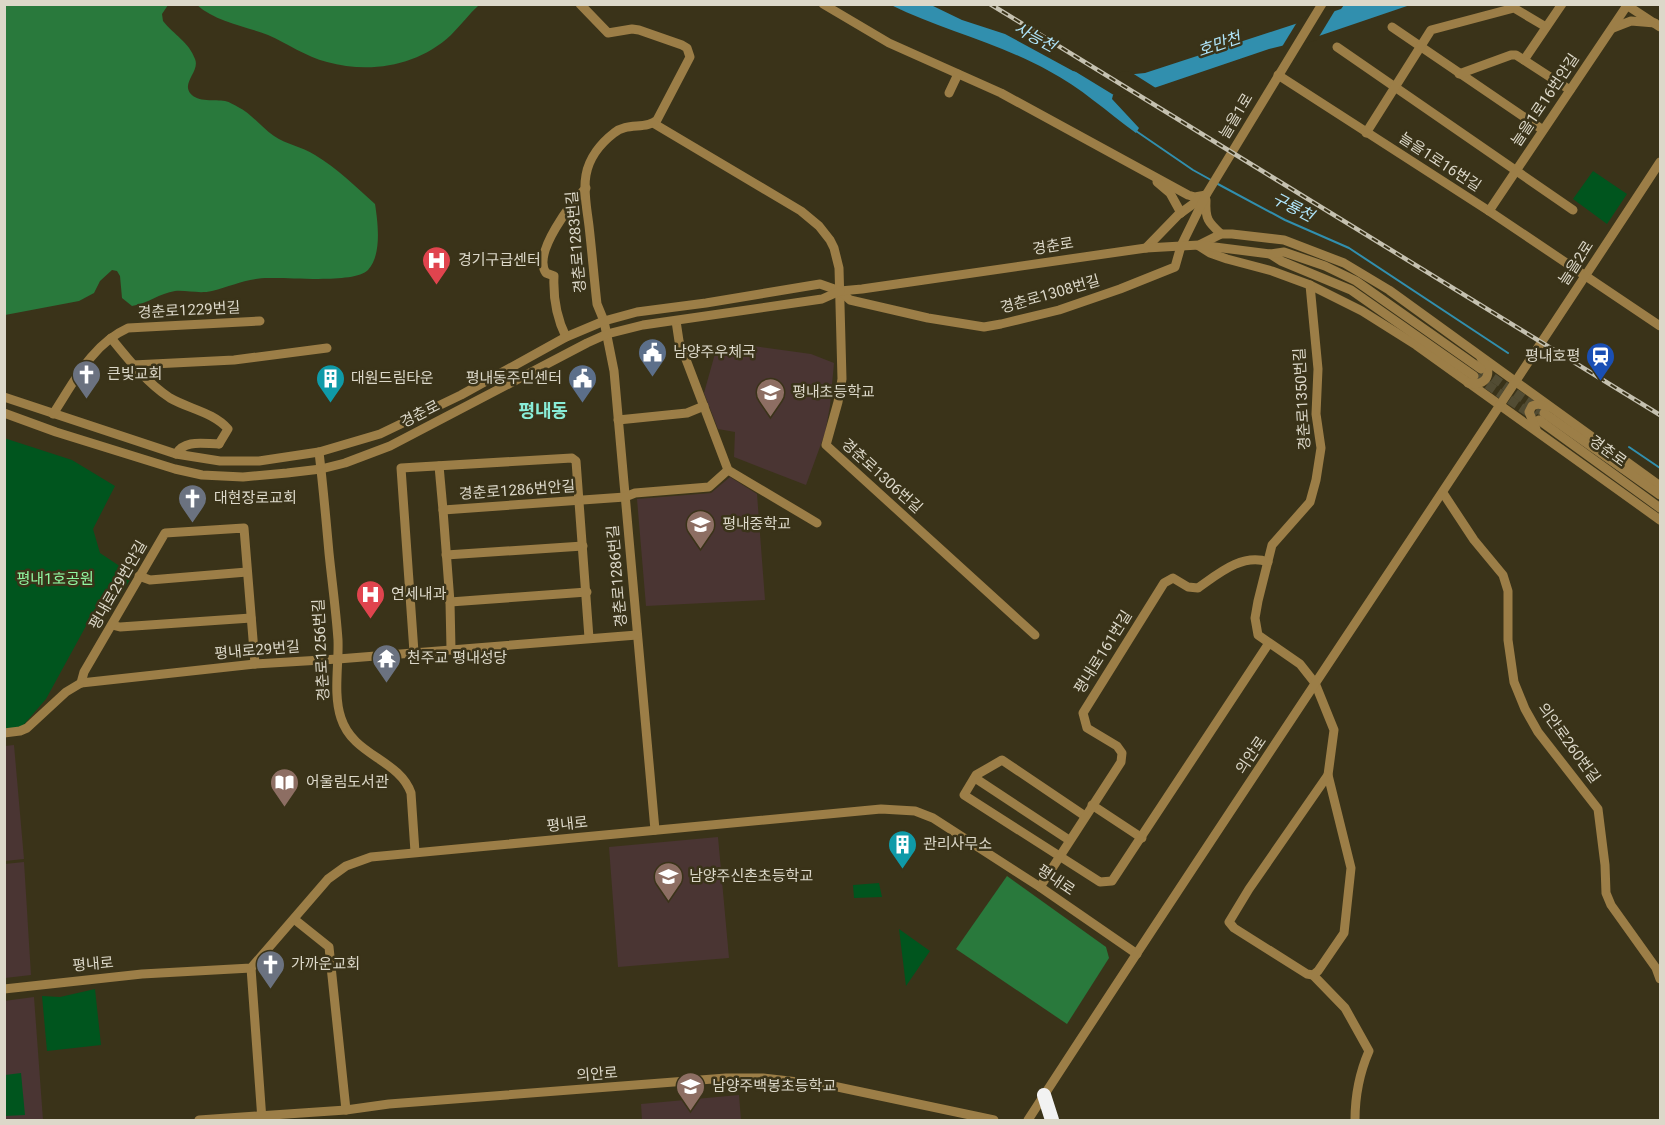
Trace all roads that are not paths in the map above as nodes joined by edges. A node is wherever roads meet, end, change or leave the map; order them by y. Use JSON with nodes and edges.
{"nodes":[{"id":1,"x":580,"y":4,"type":"edge"},
{"id":2,"x":823,"y":4,"type":"edge"},
{"id":3,"x":1322,"y":4,"type":"edge"},
{"id":4,"x":1562,"y":4,"type":"edge"},
{"id":5,"x":1626,"y":5,"type":"edge"},
{"id":6,"x":1658,"y":25,"type":"edge"},
{"id":7,"x":1392,"y":27,"type":"dead end"},
{"id":8,"x":1546,"y":27,"type":"junction"},
{"id":9,"x":1611,"y":29,"type":"junction"},
{"id":10,"x":1337,"y":47,"type":"dead end"},
{"id":11,"x":1420,"y":47,"type":"junction"},
{"id":12,"x":1524,"y":60,"type":"junction"},
{"id":13,"x":958,"y":74,"type":"junction"},
{"id":14,"x":1459,"y":74,"type":"junction"},
{"id":15,"x":1278,"y":75,"type":"junction"},
{"id":16,"x":1395,"y":86,"type":"junction"},
{"id":17,"x":1570,"y":90,"type":"junction"},
{"id":18,"x":949,"y":93,"type":"dead end"},
{"id":19,"x":653,"y":123,"type":"junction"},
{"id":20,"x":1543,"y":130,"type":"junction"},
{"id":21,"x":1366,"y":133,"type":"junction"},
{"id":22,"x":1660,"y":162,"type":"edge"},
{"id":23,"x":1138,"y":168,"type":"junction"},
{"id":24,"x":1517,"y":169,"type":"junction"},
{"id":25,"x":586,"y":188,"type":"junction"},
{"id":26,"x":1208,"y":191,"type":"junction"},
{"id":27,"x":1573,"y":210,"type":"dead end"},
{"id":28,"x":1489,"y":211,"type":"junction"},
{"id":29,"x":1181,"y":213,"type":"junction"},
{"id":30,"x":1221,"y":234,"type":"junction"},
{"id":31,"x":1181,"y":246,"type":"junction"},
{"id":32,"x":1199,"y":246,"type":"junction"},
{"id":33,"x":1146,"y":248,"type":"junction"},
{"id":34,"x":1586,"y":276,"type":"junction"},
{"id":35,"x":1310,"y":285,"type":"junction"},
{"id":36,"x":840,"y":291,"type":"junction"},
{"id":37,"x":1330,"y":294,"type":"junction"},
{"id":38,"x":1311,"y":307,"type":"junction"},
{"id":39,"x":260,"y":321,"type":"dead end"},
{"id":40,"x":604,"y":321,"type":"junction"},
{"id":41,"x":676,"y":321,"type":"junction"},
{"id":42,"x":1660,"y":326,"type":"edge"},
{"id":43,"x":607,"y":334,"type":"junction"},
{"id":44,"x":566,"y":337,"type":"junction"},
{"id":45,"x":111,"y":338,"type":"junction"},
{"id":46,"x":327,"y":348,"type":"dead end"},
{"id":47,"x":1475,"y":351,"type":"junction"},
{"id":48,"x":133,"y":365,"type":"junction"},
{"id":49,"x":1478,"y":372,"type":"tunnel mouth"},
{"id":50,"x":1518,"y":381,"type":"junction"},
{"id":51,"x":1465,"y":382,"type":"junction"},
{"id":52,"x":4,"y":397,"type":"edge"},
{"id":53,"x":705,"y":406,"type":"junction"},
{"id":54,"x":1500,"y":406,"type":"junction"},
{"id":55,"x":1556,"y":410,"type":"junction"},
{"id":56,"x":4,"y":413,"type":"edge"},
{"id":57,"x":53,"y":414,"type":"junction"},
{"id":58,"x":618,"y":420,"type":"junction"},
{"id":59,"x":1539,"y":434,"type":"junction"},
{"id":60,"x":219,"y":444,"type":"junction"},
{"id":61,"x":319,"y":452,"type":"junction"},
{"id":62,"x":176,"y":454,"type":"junction"},
{"id":63,"x":231,"y":462,"type":"junction"},
{"id":64,"x":439,"y":466,"type":"junction"},
{"id":65,"x":321,"y":469,"type":"junction"},
{"id":66,"x":728,"y":470,"type":"junction"},
{"id":67,"x":1660,"y":486,"type":"edge"},
{"id":68,"x":1443,"y":493,"type":"junction"},
{"id":69,"x":1660,"y":495,"type":"edge"},
{"id":70,"x":625,"y":497,"type":"junction"},
{"id":71,"x":579,"y":501,"type":"junction"},
{"id":72,"x":1660,"y":508,"type":"edge"},
{"id":73,"x":443,"y":510,"type":"junction"},
{"id":74,"x":1660,"y":520,"type":"edge"},
{"id":75,"x":817,"y":523,"type":"dead end"},
{"id":76,"x":583,"y":546,"type":"junction"},
{"id":77,"x":446,"y":555,"type":"junction"},
{"id":78,"x":1268,"y":562,"type":"junction"},
{"id":79,"x":247,"y":572,"type":"junction"},
{"id":80,"x":139,"y":576,"type":"junction"},
{"id":81,"x":587,"y":592,"type":"junction"},
{"id":82,"x":450,"y":602,"type":"junction"},
{"id":83,"x":251,"y":618,"type":"junction"},
{"id":84,"x":112,"y":625,"type":"junction"},
{"id":85,"x":637,"y":635,"type":"junction"},
{"id":86,"x":1035,"y":635,"type":"dead end"},
{"id":87,"x":589,"y":638,"type":"junction"},
{"id":88,"x":1269,"y":643,"type":"junction"},
{"id":89,"x":451,"y":649,"type":"junction"},
{"id":90,"x":414,"y":652,"type":"junction"},
{"id":91,"x":338,"y":659,"type":"junction"},
{"id":92,"x":255,"y":664,"type":"junction"},
{"id":93,"x":81,"y":682,"type":"junction"},
{"id":94,"x":1316,"y":683,"type":"junction"},
{"id":95,"x":4,"y":733,"type":"edge"},
{"id":96,"x":1328,"y":775,"type":"junction"},
{"id":97,"x":975,"y":778,"type":"junction"},
{"id":98,"x":1092,"y":805,"type":"junction"},
{"id":99,"x":1085,"y":816,"type":"junction"},
{"id":100,"x":655,"y":830,"type":"junction"},
{"id":101,"x":1142,"y":838,"type":"junction"},
{"id":102,"x":1069,"y":840,"type":"junction"},
{"id":103,"x":415,"y":852,"type":"junction"},
{"id":104,"x":1059,"y":857,"type":"junction"},
{"id":105,"x":1040,"y":887,"type":"junction"},
{"id":106,"x":294,"y":919,"type":"junction"},
{"id":107,"x":1137,"y":954,"type":"junction"},
{"id":108,"x":250,"y":968,"type":"junction"},
{"id":109,"x":1313,"y":975,"type":"junction"},
{"id":110,"x":1660,"y":979,"type":"edge"},
{"id":111,"x":4,"y":989,"type":"edge"},
{"id":112,"x":1044,"y":1095,"type":"junction"},
{"id":113,"x":346,"y":1110,"type":"junction"},
{"id":114,"x":261,"y":1118,"type":"edge"},
{"id":115,"x":199,"y":1120,"type":"edge"},
{"id":116,"x":994,"y":1120,"type":"edge"},
{"id":117,"x":1028,"y":1120,"type":"edge"},
{"id":118,"x":1052,"y":1120,"type":"edge"},
{"id":119,"x":1355,"y":1120,"type":"edge"}],
"edges":[{"from":1,"to":19,"type":"street"},
{"from":2,"to":13,"type":"street"},
{"from":3,"to":15,"type":"street","name":"늘을1로"},
{"from":4,"to":8,"type":"street"},
{"from":5,"to":6,"type":"street"},
{"from":5,"to":9,"type":"street","name":"늘을1로16번안길"},
{"from":6,"to":9,"type":"street"},
{"from":7,"to":11,"type":"street"},
{"from":8,"to":11,"type":"street"},
{"from":8,"to":12,"type":"street"},
{"from":9,"to":17,"type":"street","name":"늘을1로16번안길"},
{"from":10,"to":16,"type":"street"},
{"from":11,"to":14,"type":"street"},
{"from":11,"to":16,"type":"street"},
{"from":12,"to":14,"type":"street"},
{"from":12,"to":17,"type":"street"},
{"from":13,"to":18,"type":"street"},
{"from":13,"to":23,"type":"street"},
{"from":14,"to":20,"type":"street"},
{"from":15,"to":21,"type":"street","name":"늘을1로16번길"},
{"from":15,"to":26,"type":"street","name":"늘을1로"},
{"from":16,"to":21,"type":"street"},
{"from":16,"to":24,"type":"street"},
{"from":17,"to":20,"type":"street","name":"늘을1로16번안길"},
{"from":19,"to":25,"type":"street","name":"경춘로1283번길"},
{"from":19,"to":36,"type":"street"},
{"from":20,"to":24,"type":"street","name":"늘을1로16번안길"},
{"from":21,"to":28,"type":"street","name":"늘을1로16번길"},
{"from":22,"to":34,"type":"street","name":"늘을2로"},
{"from":23,"to":26,"type":"street"},
{"from":23,"to":29,"type":"street"},
{"from":24,"to":27,"type":"street"},
{"from":24,"to":28,"type":"street","name":"늘을1로16번안길"},
{"from":25,"to":40,"type":"street","name":"경춘로1283번길"},
{"from":25,"to":44,"type":"street"},
{"from":26,"to":29,"type":"street"},
{"from":26,"to":30,"type":"street"},
{"from":26,"to":31,"type":"street","name":"늘을1로"},
{"from":28,"to":34,"type":"street","name":"늘을1로16번길"},
{"from":29,"to":33,"type":"street"},
{"from":30,"to":32,"type":"street"},
{"from":30,"to":47,"type":"street"},
{"from":31,"to":32,"type":"street","name":"경춘로"},
{"from":31,"to":33,"type":"street","name":"경춘로"},
{"from":31,"to":36,"type":"street","name":"경춘로1308번길"},
{"from":32,"to":35,"type":"street"},
{"from":32,"to":49,"type":"street","name":"경춘로"},
{"from":33,"to":36,"type":"street","name":"경춘로"},
{"from":34,"to":42,"type":"street","name":"늘을1로16번길"},
{"from":34,"to":50,"type":"street","name":"늘을2로"},
{"from":35,"to":37,"type":"street"},
{"from":35,"to":38,"type":"street","name":"경춘로1350번길"},
{"from":36,"to":40,"type":"street","name":"경춘로"},
{"from":36,"to":41,"type":"street","name":"경춘로"},
{"from":36,"to":86,"type":"street","name":"경춘로1306번길"},
{"from":37,"to":38,"type":"street"},
{"from":37,"to":51,"type":"street"},
{"from":38,"to":78,"type":"street","name":"경춘로1350번길"},
{"from":39,"to":45,"type":"street","name":"경춘로1229번길"},
{"from":40,"to":43,"type":"street","name":"경춘로1286번길"},
{"from":40,"to":44,"type":"street","name":"경춘로"},
{"from":41,"to":43,"type":"street","name":"경춘로"},
{"from":41,"to":53,"type":"street"},
{"from":43,"to":58,"type":"street","name":"경춘로1286번길"},
{"from":43,"to":65,"type":"street","name":"경춘로"},
{"from":44,"to":61,"type":"street","name":"경춘로"},
{"from":45,"to":48,"type":"street"},
{"from":45,"to":57,"type":"street","name":"경춘로1229번길"},
{"from":46,"to":48,"type":"street"},
{"from":47,"to":50,"type":"street"},
{"from":47,"to":51,"type":"street"},
{"from":48,"to":60,"type":"street"},
{"from":50,"to":54,"type":"street","name":"늘을2로"},
{"from":50,"to":55,"type":"street"},
{"from":51,"to":54,"type":"street"},
{"from":52,"to":57,"type":"street","name":"경춘로"},
{"from":53,"to":58,"type":"street"},
{"from":53,"to":66,"type":"street"},
{"from":54,"to":59,"type":"street"},
{"from":54,"to":68,"type":"street","name":"의안로"},
{"from":55,"to":59,"type":"street"},
{"from":55,"to":67,"type":"street"},
{"from":56,"to":65,"type":"street","name":"경춘로"},
{"from":57,"to":62,"type":"street","name":"경춘로"},
{"from":58,"to":70,"type":"street","name":"경춘로1286번길"},
{"from":59,"to":74,"type":"street"},
{"from":60,"to":62,"type":"street"},
{"from":60,"to":63,"type":"street"},
{"from":61,"to":63,"type":"street","name":"경춘로"},
{"from":61,"to":65,"type":"street","name":"경춘로1256번길"},
{"from":62,"to":63,"type":"street","name":"경춘로"},
{"from":64,"to":71,"type":"street"},
{"from":64,"to":73,"type":"street"},
{"from":64,"to":90,"type":"street"},
{"from":65,"to":91,"type":"street","name":"경춘로1256번길"},
{"from":66,"to":70,"type":"street","name":"경춘로1286번안길"},
{"from":66,"to":75,"type":"street"},
{"from":68,"to":94,"type":"street","name":"의안로"},
{"from":68,"to":110,"type":"street","name":"의안로260번길"},
{"from":69,"to":72,"type":"street","name":"경춘로"},
{"from":70,"to":71,"type":"street","name":"경춘로1286번안길"},
{"from":70,"to":85,"type":"street","name":"경춘로1286번길"},
{"from":71,"to":73,"type":"street","name":"경춘로1286번안길"},
{"from":71,"to":76,"type":"street"},
{"from":73,"to":77,"type":"street","name":"경춘로1286번안길"},
{"from":76,"to":77,"type":"street"},
{"from":76,"to":81,"type":"street"},
{"from":77,"to":82,"type":"street","name":"경춘로1286번안길"},
{"from":78,"to":88,"type":"street","name":"경춘로1350번길"},
{"from":78,"to":98,"type":"street","name":"평내로161번길"},
{"from":79,"to":80,"type":"street"},
{"from":79,"to":80,"type":"street","name":"평내로29번안길"},
{"from":79,"to":83,"type":"street","name":"평내로29번안길"},
{"from":80,"to":84,"type":"street","name":"평내로29번안길"},
{"from":81,"to":82,"type":"street"},
{"from":81,"to":87,"type":"street"},
{"from":82,"to":89,"type":"street","name":"경춘로1286번안길"},
{"from":83,"to":84,"type":"street"},
{"from":83,"to":92,"type":"street","name":"평내로29번안길"},
{"from":84,"to":93,"type":"street","name":"평내로29번안길"},
{"from":85,"to":87,"type":"street","name":"평내로29번길"},
{"from":85,"to":100,"type":"street","name":"경춘로1286번길"},
{"from":87,"to":89,"type":"street","name":"평내로29번길"},
{"from":88,"to":94,"type":"street","name":"경춘로1350번길"},
{"from":88,"to":101,"type":"street"},
{"from":89,"to":90,"type":"street","name":"평내로29번길"},
{"from":90,"to":91,"type":"street","name":"평내로29번길"},
{"from":91,"to":92,"type":"street","name":"평내로29번길"},
{"from":91,"to":103,"type":"street","name":"경춘로1256번길"},
{"from":92,"to":93,"type":"street","name":"평내로29번길"},
{"from":93,"to":95,"type":"street"},
{"from":94,"to":96,"type":"street"},
{"from":94,"to":107,"type":"street","name":"의안로"},
{"from":96,"to":109,"type":"street"},
{"from":96,"to":109,"type":"street"},
{"from":97,"to":99,"type":"street"},
{"from":97,"to":102,"type":"street"},
{"from":97,"to":104,"type":"street"},
{"from":98,"to":99,"type":"street","name":"평내로161번길"},
{"from":98,"to":101,"type":"street"},
{"from":99,"to":102,"type":"street","name":"평내로161번길"},
{"from":100,"to":103,"type":"street","name":"평내로"},
{"from":100,"to":105,"type":"street","name":"평내로"},
{"from":101,"to":104,"type":"street"},
{"from":102,"to":104,"type":"street","name":"평내로161번길"},
{"from":103,"to":106,"type":"street","name":"평내로"},
{"from":104,"to":105,"type":"street","name":"평내로161번길"},
{"from":105,"to":107,"type":"street","name":"평내로"},
{"from":106,"to":108,"type":"street","name":"평내로"},
{"from":106,"to":113,"type":"street"},
{"from":107,"to":112,"type":"street","name":"의안로"},
{"from":108,"to":111,"type":"street","name":"평내로"},
{"from":108,"to":114,"type":"street"},
{"from":109,"to":119,"type":"street"},
{"from":112,"to":117,"type":"street","name":"의안로"},
{"from":112,"to":118,"type":"highway"},
{"from":113,"to":114,"type":"street","name":"의안로"},
{"from":113,"to":116,"type":"street","name":"의안로"},
{"from":114,"to":115,"type":"street","name":"의안로"}]}
